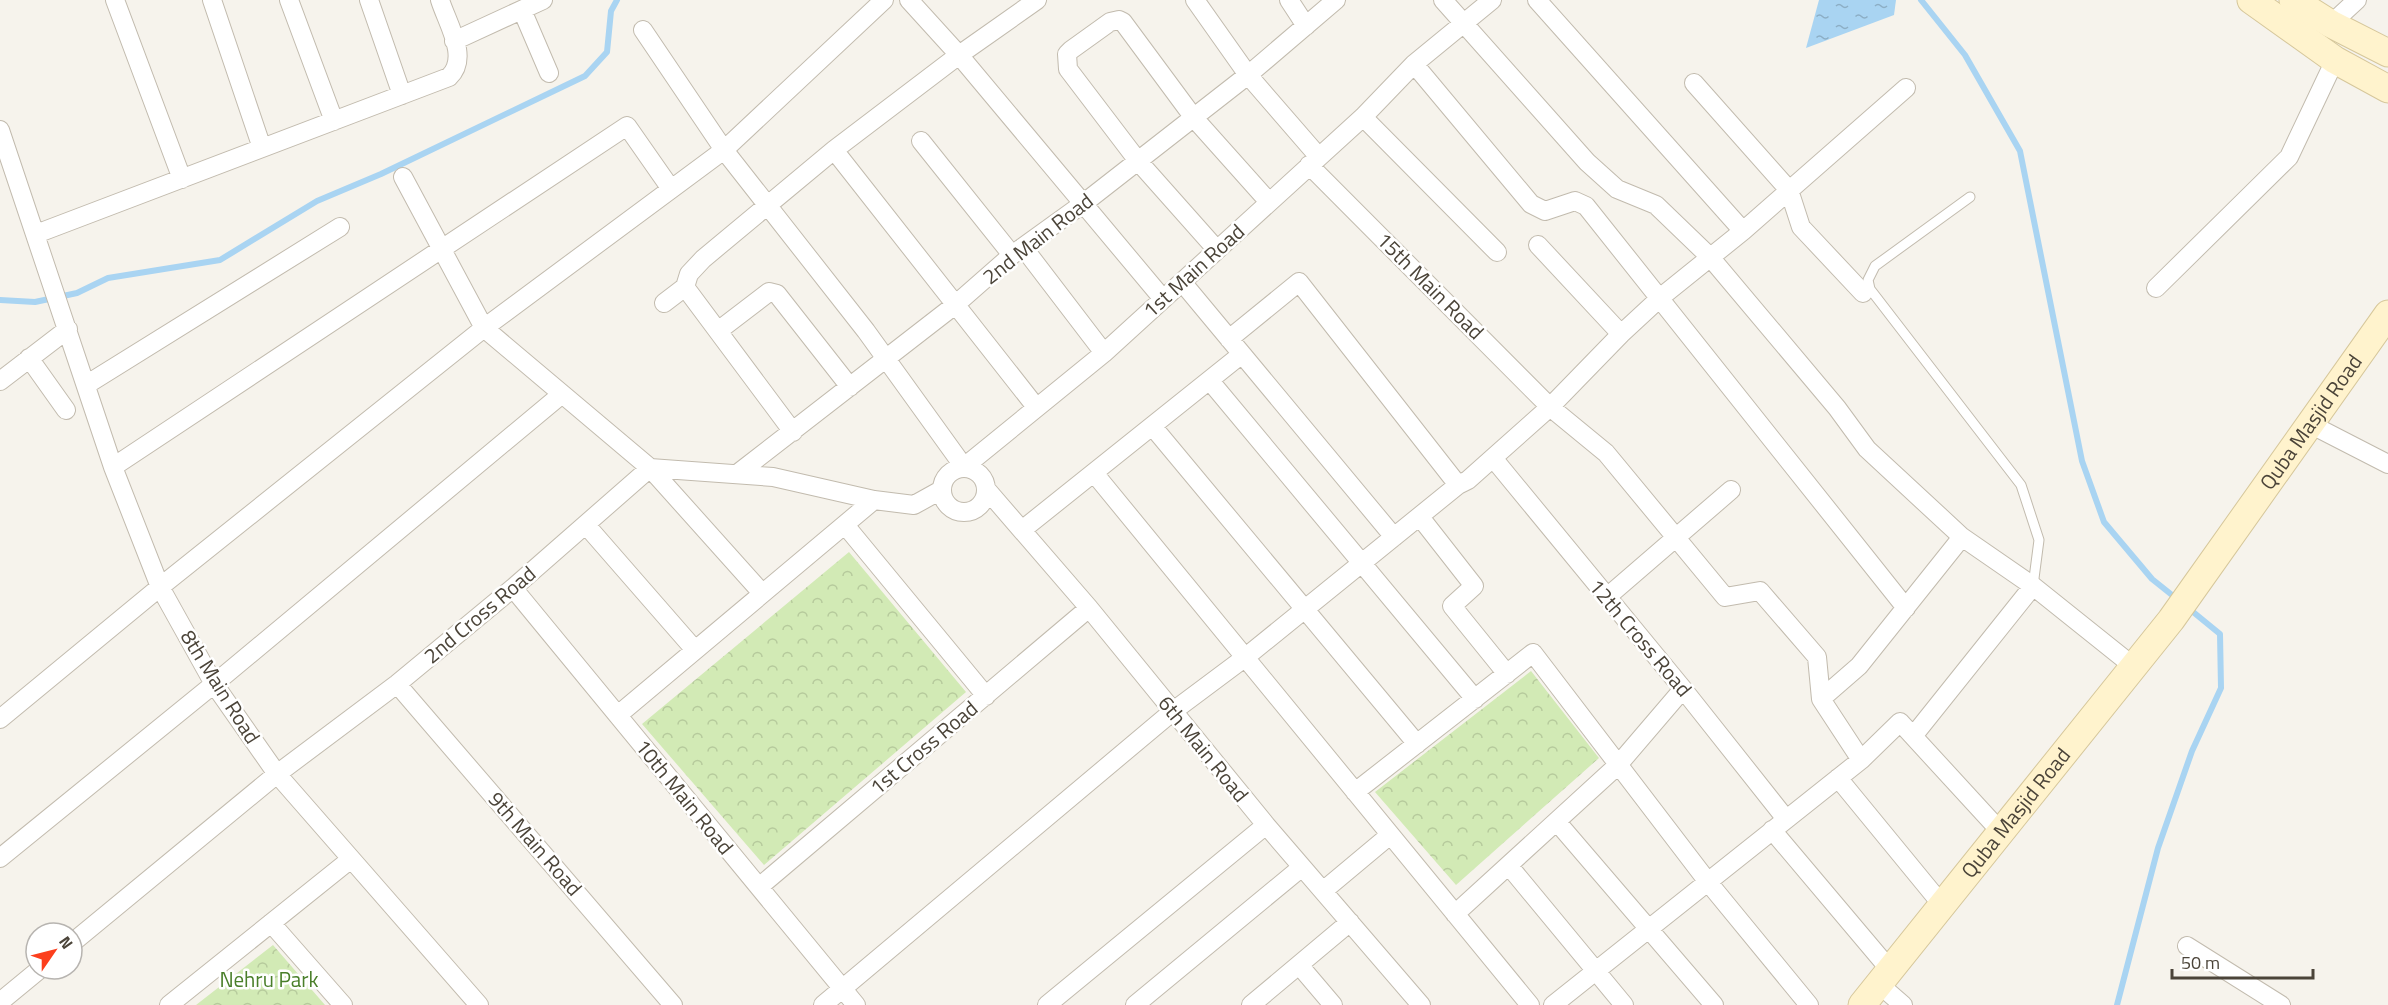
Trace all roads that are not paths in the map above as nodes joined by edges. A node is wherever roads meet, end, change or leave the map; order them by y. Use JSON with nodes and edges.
{"nodes":[{"id":1,"x":115,"y":0,"type":"edge"},
{"id":2,"x":212,"y":0,"type":"edge"},
{"id":3,"x":289,"y":0,"type":"edge"},
{"id":4,"x":369,"y":0,"type":"edge"},
{"id":5,"x":440,"y":0,"type":"edge"},
{"id":6,"x":543,"y":0,"type":"edge"},
{"id":7,"x":884,"y":0,"type":"edge"},
{"id":8,"x":909,"y":0,"type":"edge"},
{"id":9,"x":1037,"y":0,"type":"edge"},
{"id":10,"x":1195,"y":0,"type":"edge"},
{"id":11,"x":1289,"y":0,"type":"edge"},
{"id":12,"x":1336,"y":0,"type":"edge"},
{"id":13,"x":1443,"y":0,"type":"edge"},
{"id":14,"x":1492,"y":0,"type":"edge"},
{"id":15,"x":1537,"y":0,"type":"edge"},
{"id":16,"x":2251,"y":0,"type":"edge"},
{"id":17,"x":2293,"y":0,"type":"edge"},
{"id":18,"x":2357,"y":0,"type":"edge"},
{"id":19,"x":522,"y":9,"type":"junction"},
{"id":20,"x":1463,"y":24,"type":"junction"},
{"id":21,"x":2331,"y":24,"type":"junction"},
{"id":22,"x":1305,"y":26,"type":"junction"},
{"id":23,"x":643,"y":30,"type":"dead end"},
{"id":24,"x":453,"y":40,"type":"junction"},
{"id":25,"x":2388,"y":53,"type":"edge"},
{"id":26,"x":959,"y":55,"type":"junction"},
{"id":27,"x":2335,"y":60,"type":"junction"},
{"id":28,"x":1414,"y":64,"type":"junction"},
{"id":29,"x":549,"y":73,"type":"dead end"},
{"id":30,"x":1248,"y":75,"type":"junction"},
{"id":31,"x":1694,"y":83,"type":"dead end"},
{"id":32,"x":1906,"y":88,"type":"dead end"},
{"id":33,"x":2388,"y":89,"type":"edge"},
{"id":34,"x":402,"y":95,"type":"junction"},
{"id":35,"x":1363,"y":117,"type":"junction"},
{"id":36,"x":1194,"y":118,"type":"junction"},
{"id":37,"x":334,"y":121,"type":"junction"},
{"id":38,"x":0,"y":130,"type":"edge"},
{"id":39,"x":921,"y":141,"type":"dead end"},
{"id":40,"x":262,"y":148,"type":"junction"},
{"id":41,"x":724,"y":150,"type":"junction"},
{"id":42,"x":834,"y":150,"type":"junction"},
{"id":43,"x":1138,"y":161,"type":"junction"},
{"id":44,"x":1314,"y":161,"type":"junction"},
{"id":45,"x":402,"y":177,"type":"dead end"},
{"id":46,"x":182,"y":179,"type":"junction"},
{"id":47,"x":671,"y":189,"type":"junction"},
{"id":48,"x":1789,"y":190,"type":"junction"},
{"id":49,"x":1970,"y":197,"type":"dead end"},
{"id":50,"x":1269,"y":202,"type":"junction"},
{"id":51,"x":1084,"y":203,"type":"junction"},
{"id":52,"x":767,"y":206,"type":"junction"},
{"id":53,"x":340,"y":227,"type":"dead end"},
{"id":54,"x":1743,"y":231,"type":"junction"},
{"id":55,"x":36,"y":234,"type":"junction"},
{"id":56,"x":1538,"y":245,"type":"dead end"},
{"id":57,"x":441,"y":249,"type":"junction"},
{"id":58,"x":1217,"y":250,"type":"junction"},
{"id":59,"x":1018,"y":251,"type":"junction"},
{"id":60,"x":1497,"y":252,"type":"dead end"},
{"id":61,"x":1710,"y":257,"type":"junction"},
{"id":62,"x":1182,"y":282,"type":"junction"},
{"id":63,"x":685,"y":287,"type":"junction"},
{"id":64,"x":2156,"y":288,"type":"dead end"},
{"id":65,"x":1863,"y":293,"type":"dead end"},
{"id":66,"x":1661,"y":297,"type":"junction"},
{"id":67,"x":1163,"y":299,"type":"junction"},
{"id":68,"x":664,"y":303,"type":"dead end"},
{"id":69,"x":955,"y":305,"type":"junction"},
{"id":70,"x":2388,"y":314,"type":"edge"},
{"id":71,"x":484,"y":328,"type":"junction"},
{"id":72,"x":68,"y":329,"type":"junction"},
{"id":73,"x":718,"y":331,"type":"junction"},
{"id":74,"x":1621,"y":334,"type":"junction"},
{"id":75,"x":1229,"y":339,"type":"junction"},
{"id":76,"x":1104,"y":353,"type":"junction"},
{"id":77,"x":1242,"y":354,"type":"junction"},
{"id":78,"x":29,"y":358,"type":"junction"},
{"id":79,"x":886,"y":359,"type":"junction"},
{"id":80,"x":0,"y":381,"type":"edge"},
{"id":81,"x":1210,"y":381,"type":"junction"},
{"id":82,"x":86,"y":385,"type":"junction"},
{"id":83,"x":850,"y":387,"type":"junction"},
{"id":84,"x":562,"y":394,"type":"junction"},
{"id":85,"x":1036,"y":406,"type":"junction"},
{"id":86,"x":1550,"y":407,"type":"junction"},
{"id":87,"x":66,"y":410,"type":"dead end"},
{"id":88,"x":2310,"y":424,"type":"junction"},
{"id":89,"x":1153,"y":427,"type":"junction"},
{"id":90,"x":793,"y":432,"type":"junction"},
{"id":91,"x":1493,"y":458,"type":"junction"},
{"id":92,"x":2388,"y":464,"type":"edge"},
{"id":93,"x":113,"y":467,"type":"junction"},
{"id":94,"x":964,"y":467,"type":"junction"},
{"id":95,"x":650,"y":468,"type":"junction"},
{"id":96,"x":1094,"y":473,"type":"junction"},
{"id":97,"x":737,"y":474,"type":"junction"},
{"id":98,"x":1458,"y":485,"type":"junction"},
{"id":99,"x":941,"y":490,"type":"junction"},
{"id":100,"x":987,"y":490,"type":"junction"},
{"id":101,"x":1731,"y":490,"type":"dead end"},
{"id":102,"x":874,"y":500,"type":"junction"},
{"id":103,"x":1420,"y":517,"type":"junction"},
{"id":104,"x":586,"y":525,"type":"junction"},
{"id":105,"x":845,"y":525,"type":"junction"},
{"id":106,"x":1022,"y":530,"type":"junction"},
{"id":107,"x":1394,"y":537,"type":"junction"},
{"id":108,"x":1676,"y":537,"type":"junction"},
{"id":109,"x":1962,"y":537,"type":"junction"},
{"id":110,"x":1362,"y":563,"type":"junction"},
{"id":111,"x":2033,"y":586,"type":"junction"},
{"id":112,"x":160,"y":587,"type":"junction"},
{"id":113,"x":513,"y":588,"type":"junction"},
{"id":114,"x":762,"y":593,"type":"junction"},
{"id":115,"x":1607,"y":597,"type":"junction"},
{"id":116,"x":1089,"y":608,"type":"junction"},
{"id":117,"x":1906,"y":608,"type":"junction"},
{"id":118,"x":1304,"y":610,"type":"junction"},
{"id":119,"x":695,"y":651,"type":"junction"},
{"id":120,"x":1247,"y":656,"type":"junction"},
{"id":121,"x":2133,"y":666,"type":"junction"},
{"id":122,"x":1507,"y":674,"type":"junction"},
{"id":123,"x":214,"y":684,"type":"junction"},
{"id":124,"x":397,"y":684,"type":"junction"},
{"id":125,"x":1683,"y":689,"type":"junction"},
{"id":126,"x":986,"y":696,"type":"junction"},
{"id":127,"x":1475,"y":699,"type":"junction"},
{"id":128,"x":1821,"y":699,"type":"junction"},
{"id":129,"x":1172,"y":712,"type":"junction"},
{"id":130,"x":618,"y":715,"type":"junction"},
{"id":131,"x":0,"y":719,"type":"edge"},
{"id":132,"x":1914,"y":735,"type":"junction"},
{"id":133,"x":1417,"y":744,"type":"junction"},
{"id":134,"x":1861,"y":760,"type":"junction"},
{"id":135,"x":1618,"y":765,"type":"junction"},
{"id":136,"x":278,"y":774,"type":"junction"},
{"id":137,"x":1838,"y":778,"type":"junction"},
{"id":138,"x":1354,"y":792,"type":"junction"},
{"id":139,"x":1557,"y":822,"type":"junction"},
{"id":140,"x":1266,"y":825,"type":"junction"},
{"id":141,"x":1779,"y":825,"type":"junction"},
{"id":142,"x":2001,"y":832,"type":"junction"},
{"id":143,"x":1390,"y":835,"type":"junction"},
{"id":144,"x":0,"y":858,"type":"edge"},
{"id":145,"x":351,"y":859,"type":"junction"},
{"id":146,"x":1509,"y":866,"type":"junction"},
{"id":147,"x":1302,"y":867,"type":"junction"},
{"id":148,"x":1708,"y":882,"type":"junction"},
{"id":149,"x":759,"y":887,"type":"junction"},
{"id":150,"x":1323,"y":891,"type":"junction"},
{"id":151,"x":1943,"y":906,"type":"junction"},
{"id":152,"x":1455,"y":914,"type":"junction"},
{"id":153,"x":1350,"y":922,"type":"junction"},
{"id":154,"x":271,"y":923,"type":"junction"},
{"id":155,"x":1649,"y":928,"type":"junction"},
{"id":156,"x":84,"y":933,"type":"edge"},
{"id":157,"x":2187,"y":946,"type":"dead end"},
{"id":158,"x":1299,"y":965,"type":"junction"},
{"id":159,"x":1595,"y":971,"type":"junction"},
{"id":160,"x":1886,"y":978,"type":"junction"},
{"id":161,"x":25,"y":981,"type":"edge"},
{"id":162,"x":842,"y":989,"type":"junction"},
{"id":163,"x":0,"y":1002,"type":"edge"},
{"id":164,"x":169,"y":1005,"type":"edge"},
{"id":165,"x":343,"y":1005,"type":"edge"},
{"id":166,"x":478,"y":1005,"type":"edge"},
{"id":167,"x":673,"y":1005,"type":"edge"},
{"id":168,"x":823,"y":1005,"type":"edge"},
{"id":169,"x":856,"y":1005,"type":"edge"},
{"id":170,"x":1047,"y":1005,"type":"edge"},
{"id":171,"x":1135,"y":1005,"type":"edge"},
{"id":172,"x":1251,"y":1005,"type":"edge"},
{"id":173,"x":1333,"y":1005,"type":"edge"},
{"id":174,"x":1421,"y":1005,"type":"edge"},
{"id":175,"x":1530,"y":1005,"type":"edge"},
{"id":176,"x":1552,"y":1005,"type":"edge"},
{"id":177,"x":1624,"y":1005,"type":"edge"},
{"id":178,"x":1714,"y":1005,"type":"edge"},
{"id":179,"x":1809,"y":1005,"type":"edge"},
{"id":180,"x":1862,"y":1005,"type":"edge"},
{"id":181,"x":1903,"y":1005,"type":"edge"},
{"id":182,"x":2281,"y":1005,"type":"edge"}],
"edges":[{"from":1,"to":46,"type":"street"},
{"from":2,"to":40,"type":"street"},
{"from":3,"to":37,"type":"street"},
{"from":4,"to":34,"type":"street"},
{"from":5,"to":24,"type":"street"},
{"from":6,"to":19,"type":"street"},
{"from":7,"to":41,"type":"street"},
{"from":8,"to":26,"type":"street"},
{"from":9,"to":26,"type":"street"},
{"from":10,"to":30,"type":"street","name":"15th Main Road"},
{"from":11,"to":22,"type":"street"},
{"from":12,"to":22,"type":"street","name":"2nd Main Road"},
{"from":13,"to":20,"type":"street"},
{"from":14,"to":20,"type":"street","name":"1st Main Road"},
{"from":15,"to":54,"type":"street"},
{"from":16,"to":27,"type":"street"},
{"from":17,"to":21,"type":"street"},
{"from":18,"to":21,"type":"street"},
{"from":19,"to":24,"type":"street"},
{"from":19,"to":29,"type":"street"},
{"from":20,"to":28,"type":"street","name":"1st Main Road"},
{"from":20,"to":61,"type":"street"},
{"from":21,"to":25,"type":"street"},
{"from":22,"to":30,"type":"street","name":"2nd Main Road"},
{"from":23,"to":41,"type":"street"},
{"from":24,"to":34,"type":"street"},
{"from":26,"to":42,"type":"street"},
{"from":26,"to":51,"type":"street"},
{"from":27,"to":33,"type":"street"},
{"from":27,"to":64,"type":"street"},
{"from":28,"to":35,"type":"street","name":"1st Main Road"},
{"from":28,"to":66,"type":"street"},
{"from":30,"to":36,"type":"street","name":"2nd Main Road"},
{"from":30,"to":44,"type":"street","name":"15th Main Road"},
{"from":31,"to":48,"type":"street"},
{"from":32,"to":48,"type":"street"},
{"from":34,"to":37,"type":"street"},
{"from":35,"to":44,"type":"street","name":"1st Main Road"},
{"from":35,"to":60,"type":"street"},
{"from":36,"to":43,"type":"street","name":"2nd Main Road"},
{"from":36,"to":43,"type":"street"},
{"from":36,"to":50,"type":"street"},
{"from":37,"to":40,"type":"street"},
{"from":38,"to":55,"type":"street","name":"8th Main Road"},
{"from":39,"to":59,"type":"street"},
{"from":40,"to":46,"type":"street"},
{"from":41,"to":47,"type":"street"},
{"from":41,"to":52,"type":"street"},
{"from":42,"to":52,"type":"street"},
{"from":42,"to":69,"type":"street"},
{"from":43,"to":51,"type":"street","name":"2nd Main Road"},
{"from":43,"to":58,"type":"street"},
{"from":44,"to":50,"type":"street","name":"1st Main Road"},
{"from":44,"to":86,"type":"street","name":"15th Main Road"},
{"from":45,"to":57,"type":"street"},
{"from":46,"to":55,"type":"street"},
{"from":47,"to":57,"type":"street"},
{"from":47,"to":71,"type":"street"},
{"from":48,"to":54,"type":"street"},
{"from":48,"to":65,"type":"street"},
{"from":49,"to":111,"type":"lane"},
{"from":50,"to":58,"type":"street","name":"1st Main Road"},
{"from":51,"to":59,"type":"street","name":"2nd Main Road"},
{"from":51,"to":67,"type":"street"},
{"from":52,"to":63,"type":"street"},
{"from":52,"to":79,"type":"street"},
{"from":53,"to":82,"type":"street"},
{"from":54,"to":61,"type":"street"},
{"from":55,"to":72,"type":"street","name":"8th Main Road"},
{"from":56,"to":74,"type":"street"},
{"from":57,"to":71,"type":"street"},
{"from":57,"to":93,"type":"street"},
{"from":58,"to":62,"type":"street","name":"1st Main Road"},
{"from":59,"to":69,"type":"street","name":"2nd Main Road"},
{"from":59,"to":76,"type":"street"},
{"from":61,"to":66,"type":"street"},
{"from":61,"to":109,"type":"street"},
{"from":62,"to":67,"type":"street","name":"1st Main Road"},
{"from":62,"to":75,"type":"street"},
{"from":63,"to":68,"type":"street"},
{"from":63,"to":73,"type":"street"},
{"from":66,"to":74,"type":"street"},
{"from":66,"to":117,"type":"street"},
{"from":67,"to":76,"type":"street","name":"1st Main Road"},
{"from":69,"to":79,"type":"street","name":"2nd Main Road"},
{"from":69,"to":85,"type":"street"},
{"from":70,"to":88,"type":"street","name":"Quba Masjid Road"},
{"from":71,"to":84,"type":"street"},
{"from":71,"to":112,"type":"street"},
{"from":72,"to":78,"type":"street"},
{"from":72,"to":82,"type":"street","name":"8th Main Road"},
{"from":73,"to":83,"type":"street"},
{"from":73,"to":90,"type":"street"},
{"from":74,"to":86,"type":"street"},
{"from":75,"to":77,"type":"street"},
{"from":75,"to":98,"type":"street"},
{"from":76,"to":85,"type":"street","name":"1st Main Road"},
{"from":77,"to":81,"type":"street"},
{"from":77,"to":107,"type":"street"},
{"from":78,"to":80,"type":"street"},
{"from":78,"to":87,"type":"street"},
{"from":79,"to":83,"type":"street","name":"2nd Main Road"},
{"from":79,"to":94,"type":"street"},
{"from":81,"to":89,"type":"street"},
{"from":81,"to":110,"type":"street"},
{"from":82,"to":93,"type":"street","name":"8th Main Road"},
{"from":83,"to":90,"type":"street","name":"2nd Main Road"},
{"from":84,"to":95,"type":"street"},
{"from":84,"to":123,"type":"street"},
{"from":85,"to":94,"type":"street","name":"1st Main Road"},
{"from":86,"to":91,"type":"street"},
{"from":86,"to":108,"type":"street","name":"15th Main Road"},
{"from":88,"to":92,"type":"street"},
{"from":88,"to":121,"type":"street","name":"Quba Masjid Road"},
{"from":89,"to":96,"type":"street"},
{"from":89,"to":118,"type":"street"},
{"from":90,"to":97,"type":"street","name":"2nd Main Road"},
{"from":91,"to":98,"type":"street"},
{"from":91,"to":115,"type":"street","name":"12th Cross Road"},
{"from":93,"to":112,"type":"street","name":"8th Main Road"},
{"from":94,"to":99,"type":"street"},
{"from":94,"to":100,"type":"street"},
{"from":95,"to":97,"type":"street"},
{"from":95,"to":104,"type":"street","name":"2nd Cross Road"},
{"from":95,"to":114,"type":"street"},
{"from":96,"to":106,"type":"street"},
{"from":96,"to":120,"type":"street"},
{"from":97,"to":102,"type":"street"},
{"from":98,"to":103,"type":"street"},
{"from":99,"to":100,"type":"street"},
{"from":99,"to":102,"type":"street"},
{"from":100,"to":106,"type":"street","name":"6th Main Road"},
{"from":101,"to":108,"type":"street"},
{"from":102,"to":105,"type":"street"},
{"from":103,"to":107,"type":"street"},
{"from":103,"to":122,"type":"street"},
{"from":104,"to":113,"type":"street","name":"2nd Cross Road"},
{"from":104,"to":119,"type":"street"},
{"from":105,"to":114,"type":"street"},
{"from":105,"to":126,"type":"street"},
{"from":106,"to":116,"type":"street","name":"6th Main Road"},
{"from":107,"to":110,"type":"street"},
{"from":108,"to":115,"type":"street"},
{"from":108,"to":128,"type":"street","name":"15th Main Road"},
{"from":109,"to":111,"type":"street"},
{"from":109,"to":117,"type":"street"},
{"from":110,"to":118,"type":"street"},
{"from":110,"to":127,"type":"street"},
{"from":111,"to":121,"type":"street"},
{"from":111,"to":132,"type":"street"},
{"from":112,"to":123,"type":"street","name":"8th Main Road"},
{"from":112,"to":131,"type":"street"},
{"from":113,"to":124,"type":"street","name":"2nd Cross Road"},
{"from":113,"to":130,"type":"street","name":"10th Main Road"},
{"from":114,"to":119,"type":"street"},
{"from":115,"to":125,"type":"street","name":"12th Cross Road"},
{"from":116,"to":126,"type":"street","name":"1st Cross Road"},
{"from":116,"to":129,"type":"street","name":"6th Main Road"},
{"from":117,"to":128,"type":"street"},
{"from":118,"to":120,"type":"street"},
{"from":118,"to":133,"type":"street"},
{"from":119,"to":130,"type":"street"},
{"from":120,"to":129,"type":"street"},
{"from":120,"to":138,"type":"street"},
{"from":121,"to":142,"type":"street","name":"Quba Masjid Road"},
{"from":122,"to":127,"type":"street"},
{"from":122,"to":135,"type":"street"},
{"from":123,"to":136,"type":"street","name":"8th Main Road"},
{"from":123,"to":144,"type":"street"},
{"from":124,"to":136,"type":"street","name":"2nd Cross Road"},
{"from":124,"to":167,"type":"street","name":"9th Main Road"},
{"from":125,"to":135,"type":"street"},
{"from":125,"to":141,"type":"street","name":"12th Cross Road"},
{"from":126,"to":149,"type":"street","name":"1st Cross Road"},
{"from":127,"to":133,"type":"street"},
{"from":128,"to":134,"type":"street"},
{"from":129,"to":140,"type":"street","name":"6th Main Road"},
{"from":129,"to":162,"type":"street"},
{"from":130,"to":149,"type":"street","name":"10th Main Road"},
{"from":132,"to":134,"type":"street"},
{"from":132,"to":142,"type":"street"},
{"from":133,"to":138,"type":"street"},
{"from":134,"to":137,"type":"street"},
{"from":135,"to":139,"type":"street"},
{"from":135,"to":148,"type":"street"},
{"from":136,"to":145,"type":"street","name":"8th Main Road"},
{"from":136,"to":156,"type":"street","name":"2nd Cross Road"},
{"from":137,"to":141,"type":"street"},
{"from":137,"to":151,"type":"street"},
{"from":138,"to":143,"type":"street"},
{"from":139,"to":146,"type":"street"},
{"from":139,"to":155,"type":"street"},
{"from":140,"to":147,"type":"street","name":"6th Main Road"},
{"from":140,"to":170,"type":"street"},
{"from":141,"to":148,"type":"street"},
{"from":141,"to":160,"type":"street","name":"12th Cross Road"},
{"from":142,"to":151,"type":"street","name":"Quba Masjid Road"},
{"from":143,"to":150,"type":"street"},
{"from":143,"to":152,"type":"street"},
{"from":145,"to":154,"type":"street"},
{"from":145,"to":166,"type":"street","name":"8th Main Road"},
{"from":146,"to":152,"type":"street"},
{"from":146,"to":159,"type":"street"},
{"from":147,"to":150,"type":"street","name":"6th Main Road"},
{"from":147,"to":171,"type":"street"},
{"from":148,"to":155,"type":"street"},
{"from":148,"to":179,"type":"street"},
{"from":149,"to":162,"type":"street","name":"10th Main Road"},
{"from":150,"to":153,"type":"street","name":"6th Main Road"},
{"from":151,"to":160,"type":"street","name":"Quba Masjid Road"},
{"from":152,"to":175,"type":"street"},
{"from":153,"to":158,"type":"street"},
{"from":153,"to":174,"type":"street","name":"6th Main Road"},
{"from":154,"to":164,"type":"street"},
{"from":154,"to":165,"type":"street"},
{"from":155,"to":159,"type":"street"},
{"from":155,"to":178,"type":"street"},
{"from":157,"to":182,"type":"street"},
{"from":158,"to":172,"type":"street"},
{"from":158,"to":173,"type":"street"},
{"from":159,"to":176,"type":"street"},
{"from":159,"to":177,"type":"street"},
{"from":160,"to":180,"type":"street","name":"Quba Masjid Road"},
{"from":160,"to":181,"type":"street","name":"12th Cross Road"},
{"from":161,"to":163,"type":"street"},
{"from":162,"to":168,"type":"street"},
{"from":162,"to":169,"type":"street","name":"10th Main Road"}]}
